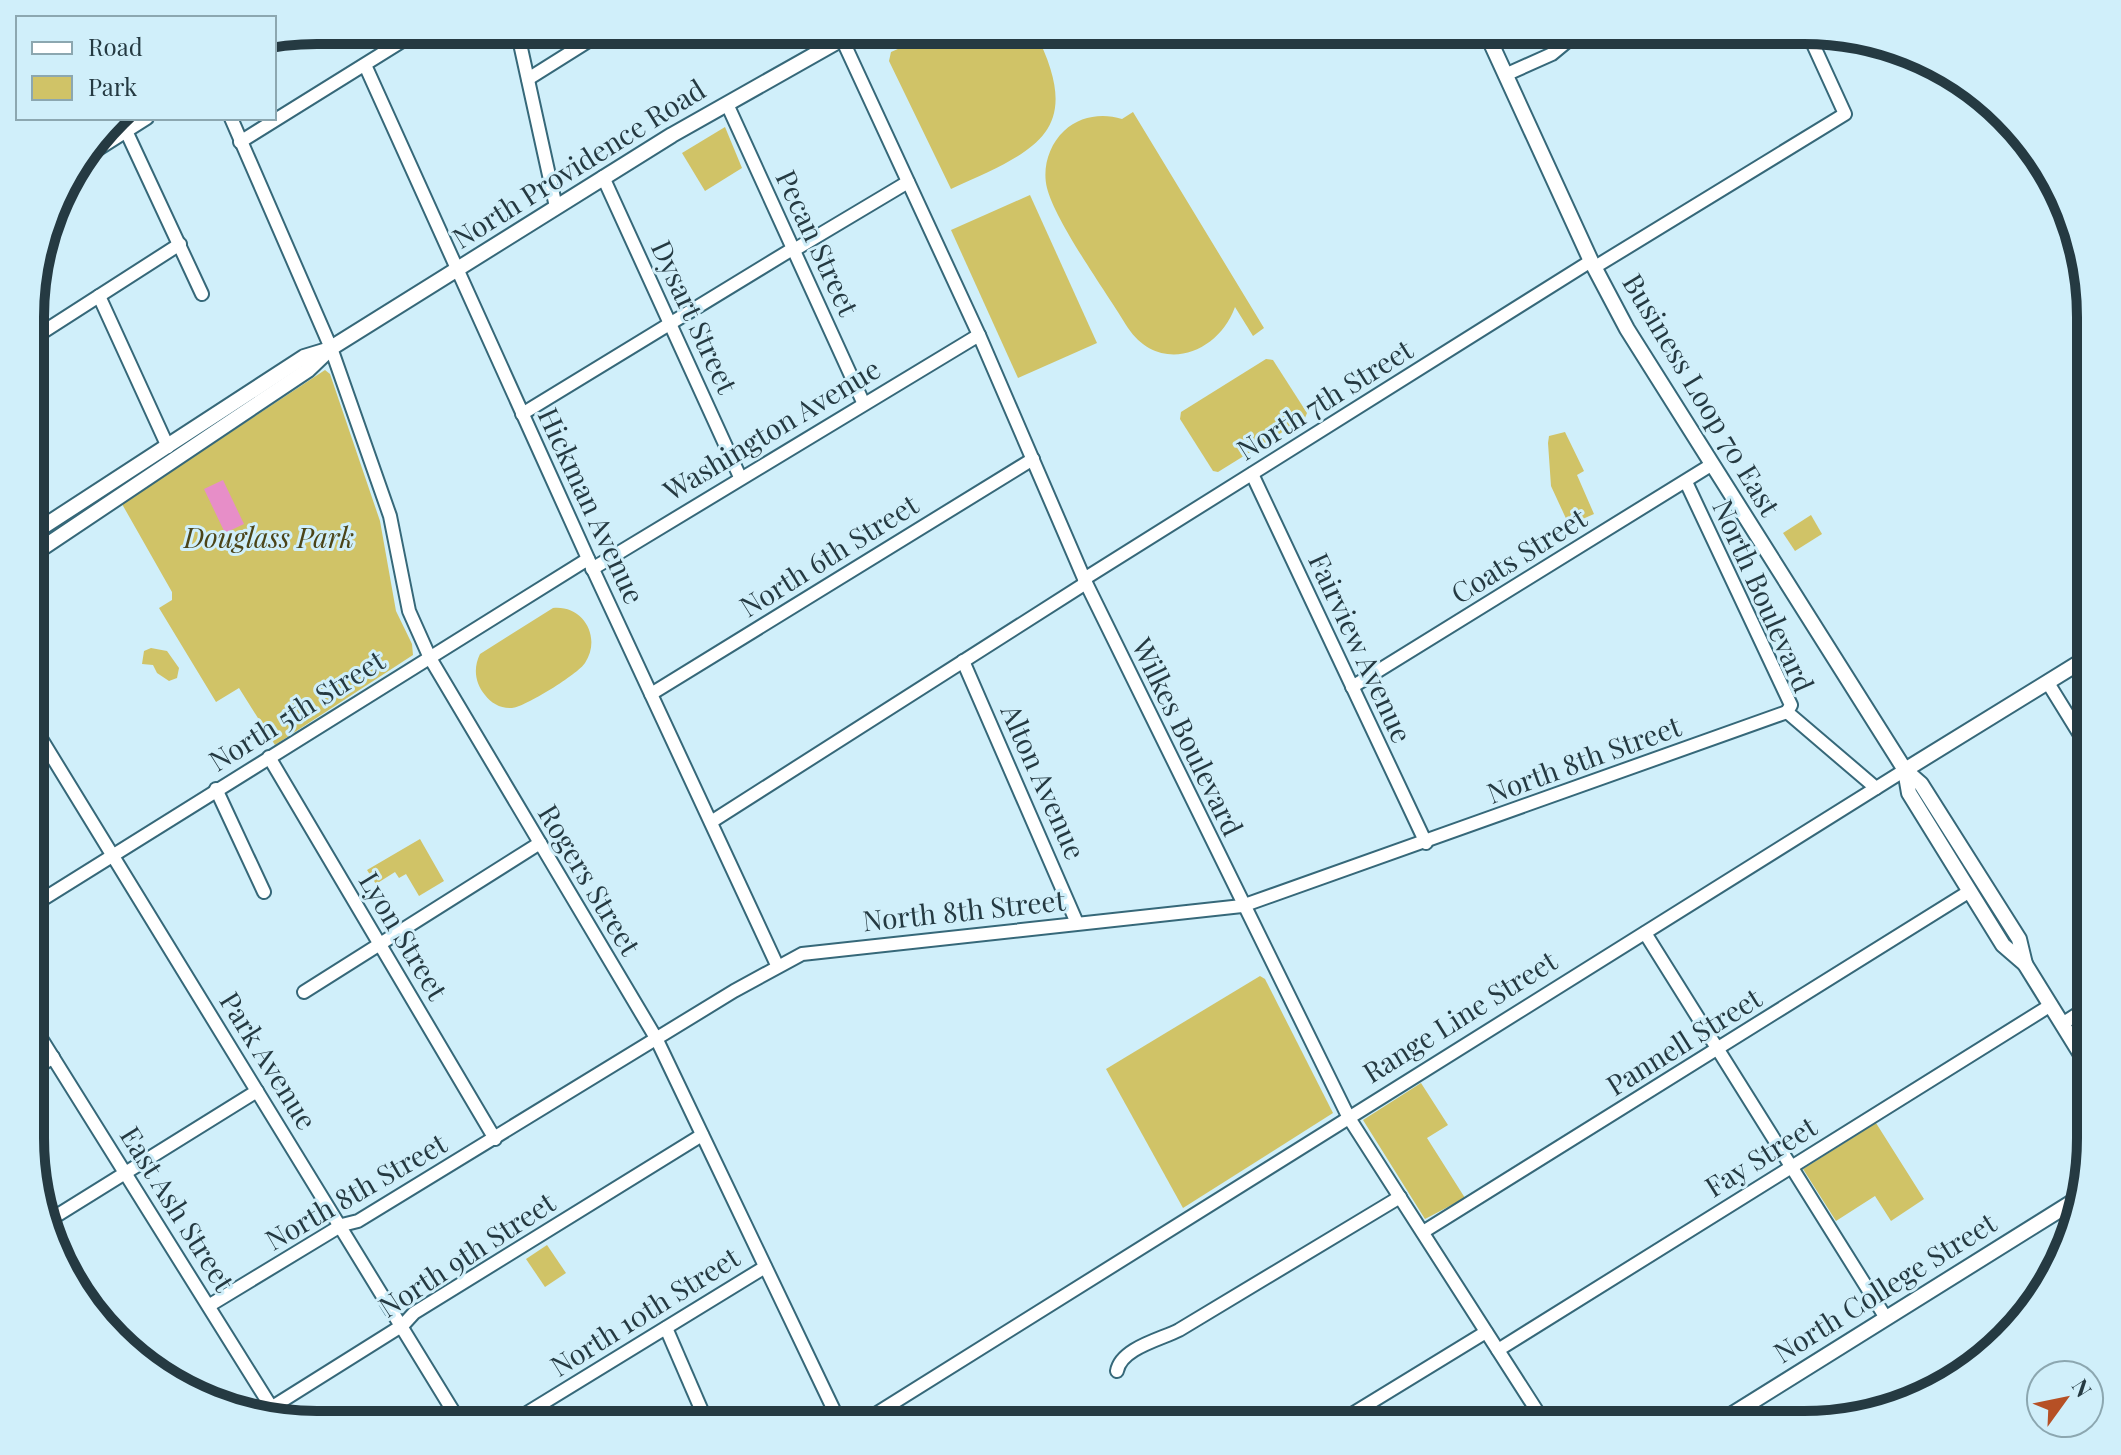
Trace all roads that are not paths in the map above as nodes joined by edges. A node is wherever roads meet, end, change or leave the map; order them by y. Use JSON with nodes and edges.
{"nodes":[{"id":1,"x":398,"y":44,"type":"edge"},
{"id":2,"x":520,"y":44,"type":"edge"},
{"id":3,"x":583,"y":44,"type":"edge"},
{"id":4,"x":833,"y":44,"type":"edge"},
{"id":5,"x":844,"y":44,"type":"edge"},
{"id":6,"x":1492,"y":45,"type":"edge"},
{"id":7,"x":1563,"y":45,"type":"edge"},
{"id":8,"x":1813,"y":45,"type":"edge"},
{"id":9,"x":365,"y":65,"type":"junction"},
{"id":10,"x":1505,"y":75,"type":"junction"},
{"id":11,"x":528,"y":79,"type":"junction"},
{"id":12,"x":727,"y":104,"type":"junction"},
{"id":13,"x":144,"y":120,"type":"edge"},
{"id":14,"x":232,"y":120,"type":"edge"},
{"id":15,"x":276,"y":120,"type":"edge"},
{"id":16,"x":276,"y":120,"type":"edge"},
{"id":17,"x":123,"y":126,"type":"edge"},
{"id":18,"x":126,"y":131,"type":"junction"},
{"id":19,"x":240,"y":142,"type":"junction"},
{"id":20,"x":108,"y":143,"type":"edge"},
{"id":21,"x":603,"y":177,"type":"junction"},
{"id":22,"x":908,"y":182,"type":"junction"},
{"id":23,"x":556,"y":207,"type":"junction"},
{"id":24,"x":180,"y":244,"type":"junction"},
{"id":25,"x":794,"y":249,"type":"junction"},
{"id":26,"x":1593,"y":264,"type":"junction"},
{"id":27,"x":456,"y":270,"type":"junction"},
{"id":28,"x":202,"y":294,"type":"dead end"},
{"id":29,"x":99,"y":296,"type":"junction"},
{"id":30,"x":671,"y":324,"type":"junction"},
{"id":31,"x":44,"y":331,"type":"edge"},
{"id":32,"x":979,"y":335,"type":"junction"},
{"id":33,"x":331,"y":348,"type":"junction"},
{"id":34,"x":863,"y":402,"type":"junction"},
{"id":35,"x":522,"y":414,"type":"junction"},
{"id":36,"x":168,"y":447,"type":"junction"},
{"id":37,"x":1033,"y":459,"type":"junction"},
{"id":38,"x":1711,"y":465,"type":"junction"},
{"id":39,"x":1252,"y":474,"type":"junction"},
{"id":40,"x":740,"y":477,"type":"junction"},
{"id":41,"x":1686,"y":482,"type":"junction"},
{"id":42,"x":44,"y":526,"type":"edge"},
{"id":43,"x":44,"y":547,"type":"edge"},
{"id":44,"x":590,"y":564,"type":"junction"},
{"id":45,"x":1085,"y":581,"type":"junction"},
{"id":46,"x":430,"y":658,"type":"junction"},
{"id":47,"x":963,"y":661,"type":"junction"},
{"id":48,"x":2076,"y":665,"type":"edge"},
{"id":49,"x":2048,"y":683,"type":"junction"},
{"id":50,"x":1352,"y":687,"type":"junction"},
{"id":51,"x":651,"y":694,"type":"junction"},
{"id":52,"x":1787,"y":712,"type":"junction"},
{"id":53,"x":2076,"y":728,"type":"edge"},
{"id":54,"x":45,"y":744,"type":"edge"},
{"id":55,"x":269,"y":757,"type":"junction"},
{"id":56,"x":1905,"y":770,"type":"junction"},
{"id":57,"x":1876,"y":788,"type":"junction"},
{"id":58,"x":216,"y":789,"type":"junction"},
{"id":59,"x":711,"y":822,"type":"junction"},
{"id":60,"x":540,"y":843,"type":"junction"},
{"id":61,"x":1426,"y":843,"type":"junction"},
{"id":62,"x":112,"y":854,"type":"junction"},
{"id":63,"x":1970,"y":891,"type":"junction"},
{"id":64,"x":264,"y":892,"type":"dead end"},
{"id":65,"x":45,"y":898,"type":"edge"},
{"id":66,"x":1242,"y":906,"type":"junction"},
{"id":67,"x":1077,"y":923,"type":"junction"},
{"id":68,"x":1645,"y":933,"type":"junction"},
{"id":69,"x":380,"y":945,"type":"junction"},
{"id":70,"x":2025,"y":964,"type":"junction"},
{"id":71,"x":777,"y":965,"type":"junction"},
{"id":72,"x":304,"y":992,"type":"dead end"},
{"id":73,"x":2051,"y":1005,"type":"junction"},
{"id":74,"x":2076,"y":1015,"type":"edge"},
{"id":75,"x":2062,"y":1024,"type":"junction"},
{"id":76,"x":656,"y":1038,"type":"junction"},
{"id":77,"x":45,"y":1044,"type":"edge"},
{"id":78,"x":2076,"y":1046,"type":"edge"},
{"id":79,"x":1718,"y":1049,"type":"junction"},
{"id":80,"x":53,"y":1057,"type":"junction"},
{"id":81,"x":45,"y":1062,"type":"edge"},
{"id":82,"x":257,"y":1091,"type":"junction"},
{"id":83,"x":1349,"y":1118,"type":"junction"},
{"id":84,"x":702,"y":1135,"type":"junction"},
{"id":85,"x":495,"y":1139,"type":"junction"},
{"id":86,"x":1790,"y":1167,"type":"junction"},
{"id":87,"x":127,"y":1173,"type":"junction"},
{"id":88,"x":1400,"y":1197,"type":"junction"},
{"id":89,"x":2068,"y":1205,"type":"edge"},
{"id":90,"x":56,"y":1216,"type":"edge"},
{"id":91,"x":342,"y":1225,"type":"junction"},
{"id":92,"x":1423,"y":1232,"type":"junction"},
{"id":93,"x":765,"y":1267,"type":"junction"},
{"id":94,"x":210,"y":1305,"type":"junction"},
{"id":95,"x":1886,"y":1318,"type":"junction"},
{"id":96,"x":403,"y":1325,"type":"junction"},
{"id":97,"x":666,"y":1328,"type":"junction"},
{"id":98,"x":1486,"y":1332,"type":"junction"},
{"id":99,"x":1498,"y":1350,"type":"junction"},
{"id":100,"x":1117,"y":1371,"type":"dead end"},
{"id":101,"x":271,"y":1407,"type":"edge"},
{"id":102,"x":273,"y":1407,"type":"edge"},
{"id":103,"x":453,"y":1410,"type":"edge"},
{"id":104,"x":532,"y":1410,"type":"edge"},
{"id":105,"x":702,"y":1410,"type":"edge"},
{"id":106,"x":834,"y":1410,"type":"edge"},
{"id":107,"x":881,"y":1410,"type":"edge"},
{"id":108,"x":1357,"y":1411,"type":"edge"},
{"id":109,"x":1537,"y":1411,"type":"edge"},
{"id":110,"x":1737,"y":1411,"type":"edge"}],
"edges":[{"from":1,"to":9,"type":"street"},
{"from":2,"to":11,"type":"street"},
{"from":3,"to":11,"type":"street"},
{"from":4,"to":12,"type":"main road","name":"North Providence Road"},
{"from":5,"to":22,"type":"street","name":"Wilkes Boulevard"},
{"from":6,"to":10,"type":"main road","name":"Business Loop 70 East"},
{"from":7,"to":10,"type":"street"},
{"from":8,"to":26,"type":"street","name":"North 7th Street"},
{"from":9,"to":16,"type":"street"},
{"from":9,"to":27,"type":"street","name":"Hickman Avenue"},
{"from":10,"to":26,"type":"main road","name":"Business Loop 70 East"},
{"from":11,"to":23,"type":"street"},
{"from":12,"to":21,"type":"main road","name":"North Providence Road"},
{"from":12,"to":25,"type":"street","name":"Pecan Street"},
{"from":13,"to":18,"type":"street"},
{"from":14,"to":19,"type":"street","name":"Rogers Street"},
{"from":15,"to":19,"type":"street"},
{"from":17,"to":18,"type":"street"},
{"from":18,"to":20,"type":"street"},
{"from":18,"to":24,"type":"street"},
{"from":19,"to":33,"type":"street","name":"Rogers Street"},
{"from":21,"to":23,"type":"main road","name":"North Providence Road"},
{"from":21,"to":30,"type":"street","name":"Dysart Street"},
{"from":22,"to":25,"type":"street"},
{"from":22,"to":32,"type":"street","name":"Wilkes Boulevard"},
{"from":23,"to":27,"type":"main road","name":"North Providence Road"},
{"from":24,"to":28,"type":"street"},
{"from":24,"to":29,"type":"street"},
{"from":25,"to":30,"type":"street"},
{"from":25,"to":34,"type":"street","name":"Pecan Street"},
{"from":26,"to":38,"type":"main road","name":"Business Loop 70 East"},
{"from":26,"to":39,"type":"street","name":"North 7th Street"},
{"from":27,"to":33,"type":"main road","name":"North Providence Road"},
{"from":27,"to":35,"type":"street","name":"Hickman Avenue"},
{"from":29,"to":31,"type":"street"},
{"from":29,"to":36,"type":"street"},
{"from":30,"to":35,"type":"street"},
{"from":30,"to":40,"type":"street","name":"Dysart Street"},
{"from":32,"to":34,"type":"street","name":"Washington Avenue"},
{"from":32,"to":37,"type":"street","name":"Wilkes Boulevard"},
{"from":33,"to":36,"type":"main road","name":"North Providence Road"},
{"from":33,"to":43,"type":"main road","name":"North Providence Road"},
{"from":33,"to":46,"type":"street","name":"Rogers Street"},
{"from":34,"to":40,"type":"street","name":"Washington Avenue"},
{"from":35,"to":44,"type":"street","name":"Hickman Avenue"},
{"from":36,"to":42,"type":"main road","name":"North Providence Road"},
{"from":37,"to":45,"type":"street","name":"Wilkes Boulevard"},
{"from":37,"to":51,"type":"street","name":"North 6th Street"},
{"from":38,"to":41,"type":"street","name":"Coats Street"},
{"from":38,"to":56,"type":"main road","name":"Business Loop 70 East"},
{"from":39,"to":45,"type":"street","name":"North 7th Street"},
{"from":39,"to":50,"type":"street","name":"Fairview Avenue"},
{"from":40,"to":44,"type":"street","name":"Washington Avenue"},
{"from":41,"to":50,"type":"street","name":"Coats Street"},
{"from":41,"to":52,"type":"street","name":"North Boulevard"},
{"from":44,"to":46,"type":"street","name":"North 5th Street"},
{"from":44,"to":51,"type":"street","name":"Hickman Avenue"},
{"from":45,"to":47,"type":"street","name":"North 7th Street"},
{"from":45,"to":66,"type":"street","name":"Wilkes Boulevard"},
{"from":46,"to":55,"type":"street","name":"North 5th Street"},
{"from":46,"to":60,"type":"street","name":"Rogers Street"},
{"from":47,"to":59,"type":"street","name":"North 7th Street"},
{"from":47,"to":67,"type":"street","name":"Alton Avenue"},
{"from":48,"to":49,"type":"main road","name":"Range Line Street"},
{"from":49,"to":53,"type":"street"},
{"from":49,"to":56,"type":"main road","name":"Range Line Street"},
{"from":50,"to":61,"type":"street","name":"Fairview Avenue"},
{"from":51,"to":59,"type":"street","name":"Hickman Avenue"},
{"from":52,"to":57,"type":"street","name":"North Boulevard"},
{"from":52,"to":61,"type":"street","name":"North 8th Street"},
{"from":54,"to":62,"type":"street","name":"Park Avenue"},
{"from":55,"to":58,"type":"street","name":"North 5th Street"},
{"from":55,"to":69,"type":"street","name":"Lyon Street"},
{"from":56,"to":57,"type":"street","name":"Range Line Street"},
{"from":56,"to":63,"type":"main road","name":"Business Loop 70 East"},
{"from":56,"to":70,"type":"main road","name":"Business Loop 70 East"},
{"from":57,"to":68,"type":"street","name":"Range Line Street"},
{"from":58,"to":62,"type":"street","name":"North 5th Street"},
{"from":58,"to":64,"type":"street"},
{"from":59,"to":71,"type":"street","name":"Hickman Avenue"},
{"from":60,"to":69,"type":"street"},
{"from":60,"to":76,"type":"street","name":"Rogers Street"},
{"from":61,"to":66,"type":"street","name":"North 8th Street"},
{"from":62,"to":65,"type":"street","name":"North 5th Street"},
{"from":62,"to":82,"type":"street","name":"Park Avenue"},
{"from":63,"to":70,"type":"main road","name":"Business Loop 70 East"},
{"from":63,"to":79,"type":"street","name":"Pannell Street"},
{"from":66,"to":67,"type":"street","name":"North 8th Street"},
{"from":66,"to":83,"type":"street","name":"Wilkes Boulevard"},
{"from":67,"to":71,"type":"street","name":"North 8th Street"},
{"from":68,"to":79,"type":"street"},
{"from":68,"to":83,"type":"street","name":"Range Line Street"},
{"from":69,"to":72,"type":"street"},
{"from":69,"to":85,"type":"street","name":"Lyon Street"},
{"from":70,"to":73,"type":"main road","name":"Business Loop 70 East"},
{"from":71,"to":76,"type":"street","name":"North 8th Street"},
{"from":73,"to":75,"type":"main road","name":"Business Loop 70 East"},
{"from":73,"to":86,"type":"street","name":"Fay Street"},
{"from":74,"to":75,"type":"street"},
{"from":75,"to":78,"type":"main road","name":"Business Loop 70 East"},
{"from":76,"to":84,"type":"street","name":"Rogers Street"},
{"from":76,"to":85,"type":"street","name":"North 8th Street"},
{"from":77,"to":80,"type":"street","name":"East Ash Street"},
{"from":79,"to":86,"type":"street"},
{"from":79,"to":92,"type":"street","name":"Pannell Street"},
{"from":80,"to":81,"type":"street"},
{"from":80,"to":87,"type":"street","name":"East Ash Street"},
{"from":82,"to":87,"type":"street"},
{"from":82,"to":91,"type":"street","name":"Park Avenue"},
{"from":83,"to":88,"type":"street","name":"Wilkes Boulevard"},
{"from":83,"to":107,"type":"street","name":"Range Line Street"},
{"from":84,"to":93,"type":"street","name":"Rogers Street"},
{"from":84,"to":96,"type":"street","name":"North 9th Street"},
{"from":85,"to":91,"type":"street","name":"North 8th Street"},
{"from":86,"to":95,"type":"street"},
{"from":86,"to":99,"type":"street","name":"Fay Street"},
{"from":87,"to":90,"type":"street"},
{"from":87,"to":94,"type":"street","name":"East Ash Street"},
{"from":88,"to":92,"type":"street","name":"Wilkes Boulevard"},
{"from":88,"to":100,"type":"street"},
{"from":89,"to":95,"type":"main road","name":"North College Street"},
{"from":91,"to":94,"type":"street","name":"North 8th Street"},
{"from":91,"to":96,"type":"street","name":"Park Avenue"},
{"from":92,"to":98,"type":"street","name":"Wilkes Boulevard"},
{"from":93,"to":97,"type":"street","name":"North 10th Street"},
{"from":93,"to":106,"type":"street","name":"Rogers Street"},
{"from":94,"to":101,"type":"street","name":"East Ash Street"},
{"from":95,"to":110,"type":"main road","name":"North College Street"},
{"from":96,"to":102,"type":"street","name":"North 9th Street"},
{"from":96,"to":103,"type":"street","name":"Park Avenue"},
{"from":97,"to":104,"type":"street","name":"North 10th Street"},
{"from":97,"to":105,"type":"street"},
{"from":98,"to":99,"type":"street","name":"Wilkes Boulevard"},
{"from":98,"to":108,"type":"street"},
{"from":99,"to":109,"type":"street","name":"Wilkes Boulevard"}]}
